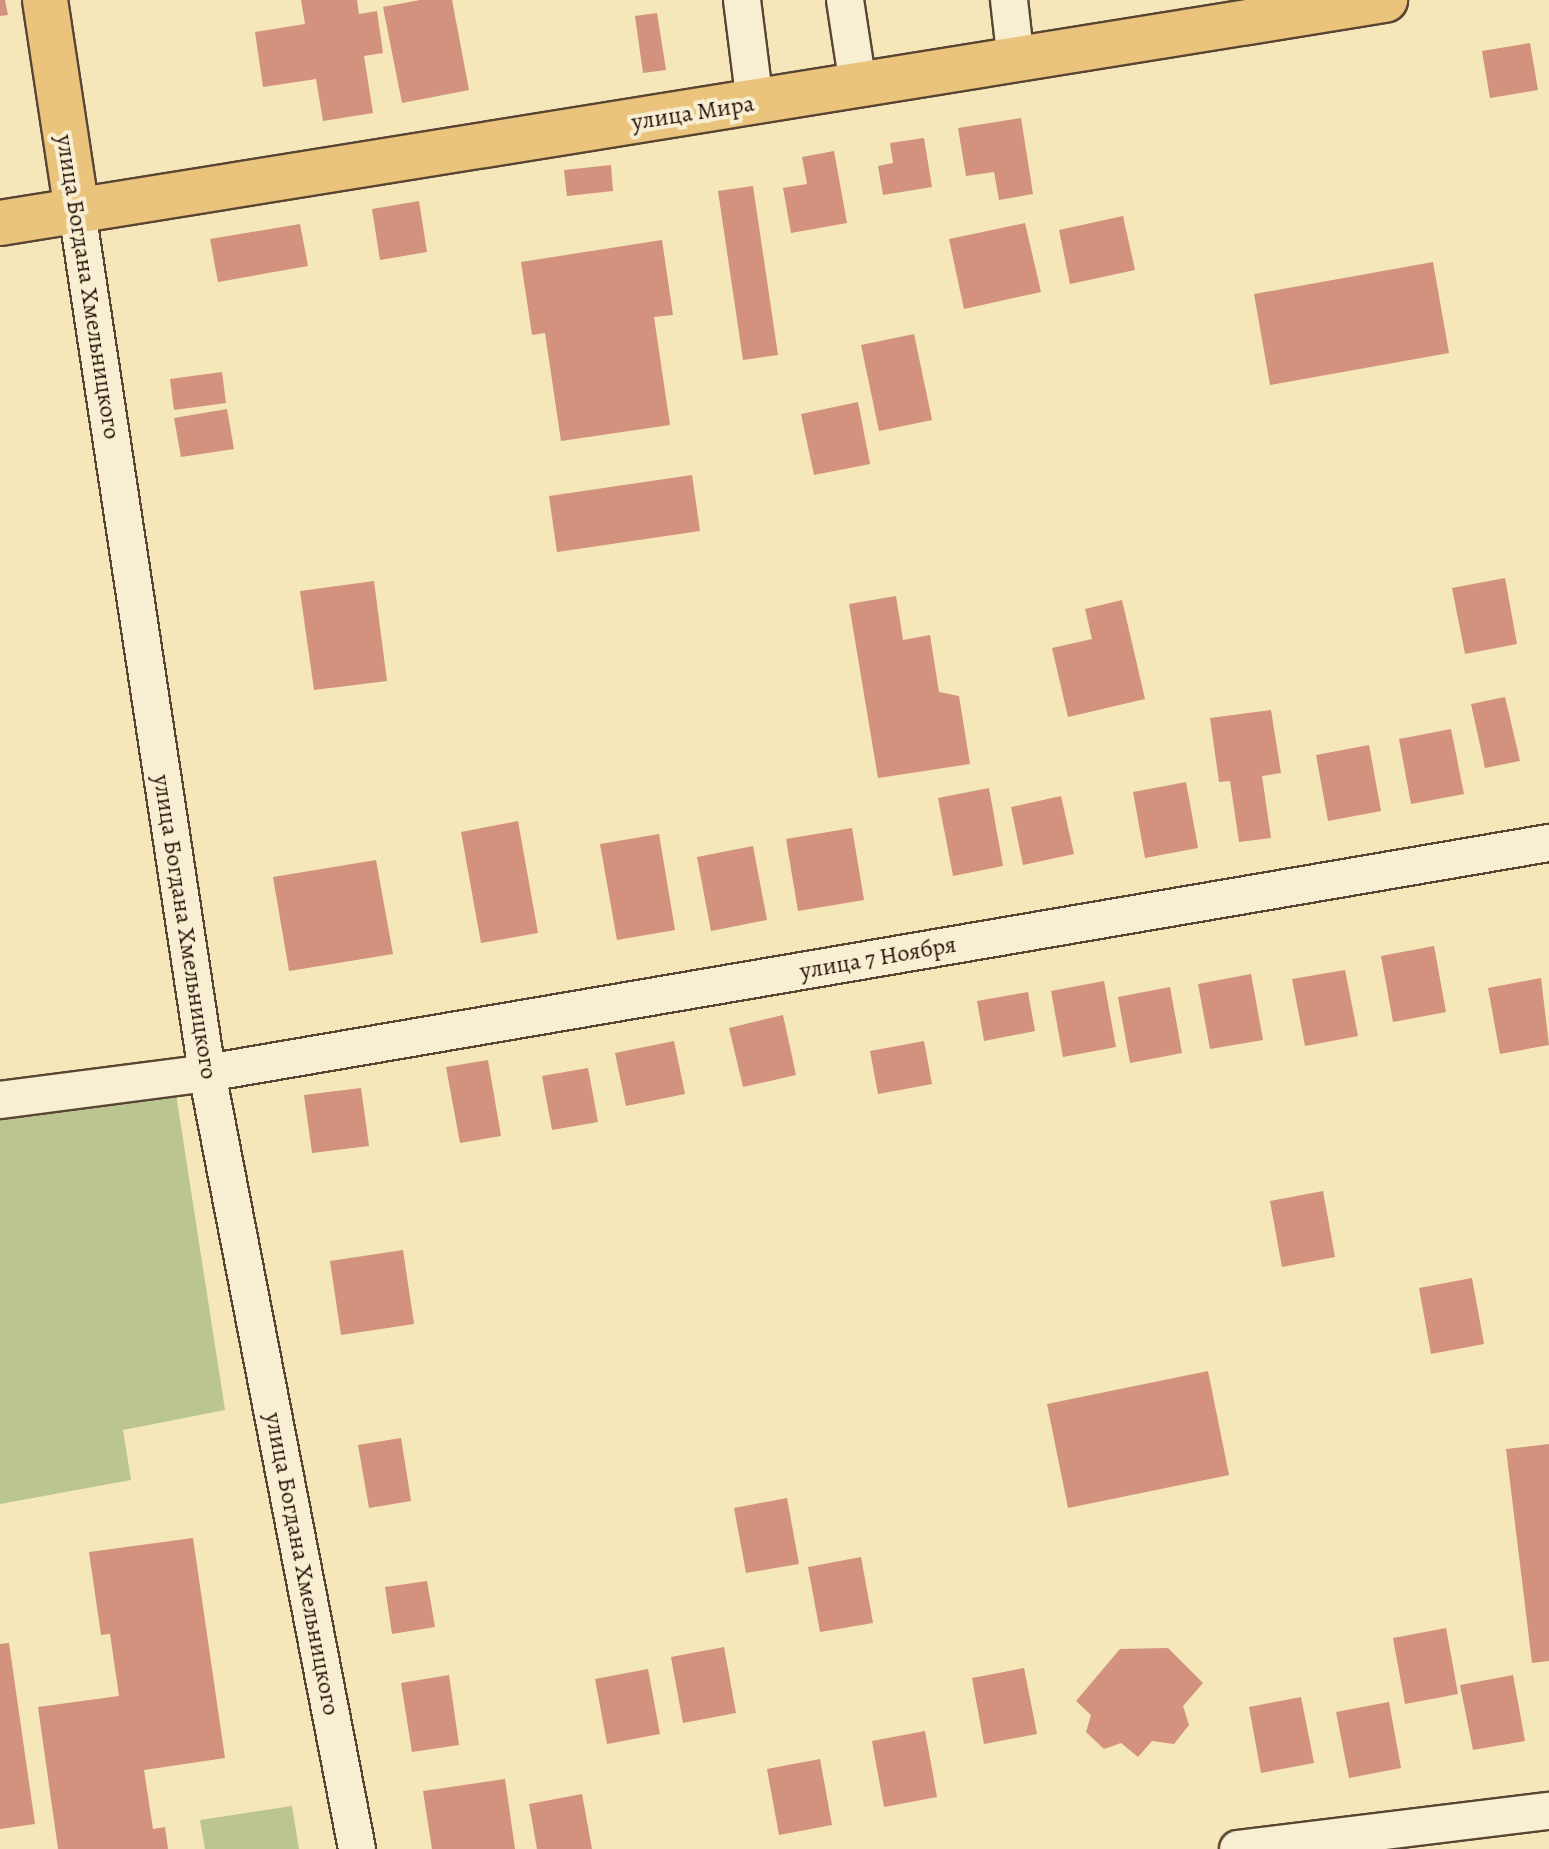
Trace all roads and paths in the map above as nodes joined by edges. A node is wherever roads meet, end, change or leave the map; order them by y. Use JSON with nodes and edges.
{"nodes":[{"id":1,"x":45,"y":0,"type":"edge"},
{"id":2,"x":742,"y":0,"type":"edge"},
{"id":3,"x":845,"y":0,"type":"edge"},
{"id":4,"x":1009,"y":0,"type":"edge"},
{"id":5,"x":1385,"y":0,"type":"edge"},
{"id":6,"x":1016,"y":61,"type":"junction"},
{"id":7,"x":858,"y":85,"type":"junction"},
{"id":8,"x":755,"y":103,"type":"junction"},
{"id":9,"x":77,"y":211,"type":"junction"},
{"id":10,"x":0,"y":223,"type":"edge"},
{"id":11,"x":1549,"y":843,"type":"edge"},
{"id":12,"x":207,"y":1073,"type":"junction"},
{"id":13,"x":0,"y":1100,"type":"edge"},
{"id":14,"x":1549,"y":1811,"type":"edge"},
{"id":15,"x":357,"y":1849,"type":"edge"},
{"id":16,"x":1238,"y":1849,"type":"edge"}],
"edges":[{"from":1,"to":9,"type":"main road","name":"улица Богдана Хмельницкого"},
{"from":2,"to":8,"type":"street"},
{"from":3,"to":7,"type":"street"},
{"from":4,"to":6,"type":"street"},
{"from":5,"to":6,"type":"main road","name":"улица Мира"},
{"from":6,"to":7,"type":"main road","name":"улица Мира"},
{"from":7,"to":8,"type":"main road","name":"улица Мира"},
{"from":8,"to":9,"type":"main road","name":"улица Мира"},
{"from":9,"to":10,"type":"main road","name":"улица Мира"},
{"from":9,"to":12,"type":"street","name":"улица Богдана Хмельницкого"},
{"from":11,"to":12,"type":"street","name":"улица 7 Ноября"},
{"from":12,"to":13,"type":"street","name":"улица 7 Ноября"},
{"from":12,"to":15,"type":"street","name":"улица Богдана Хмельницкого"},
{"from":14,"to":16,"type":"street"}]}
